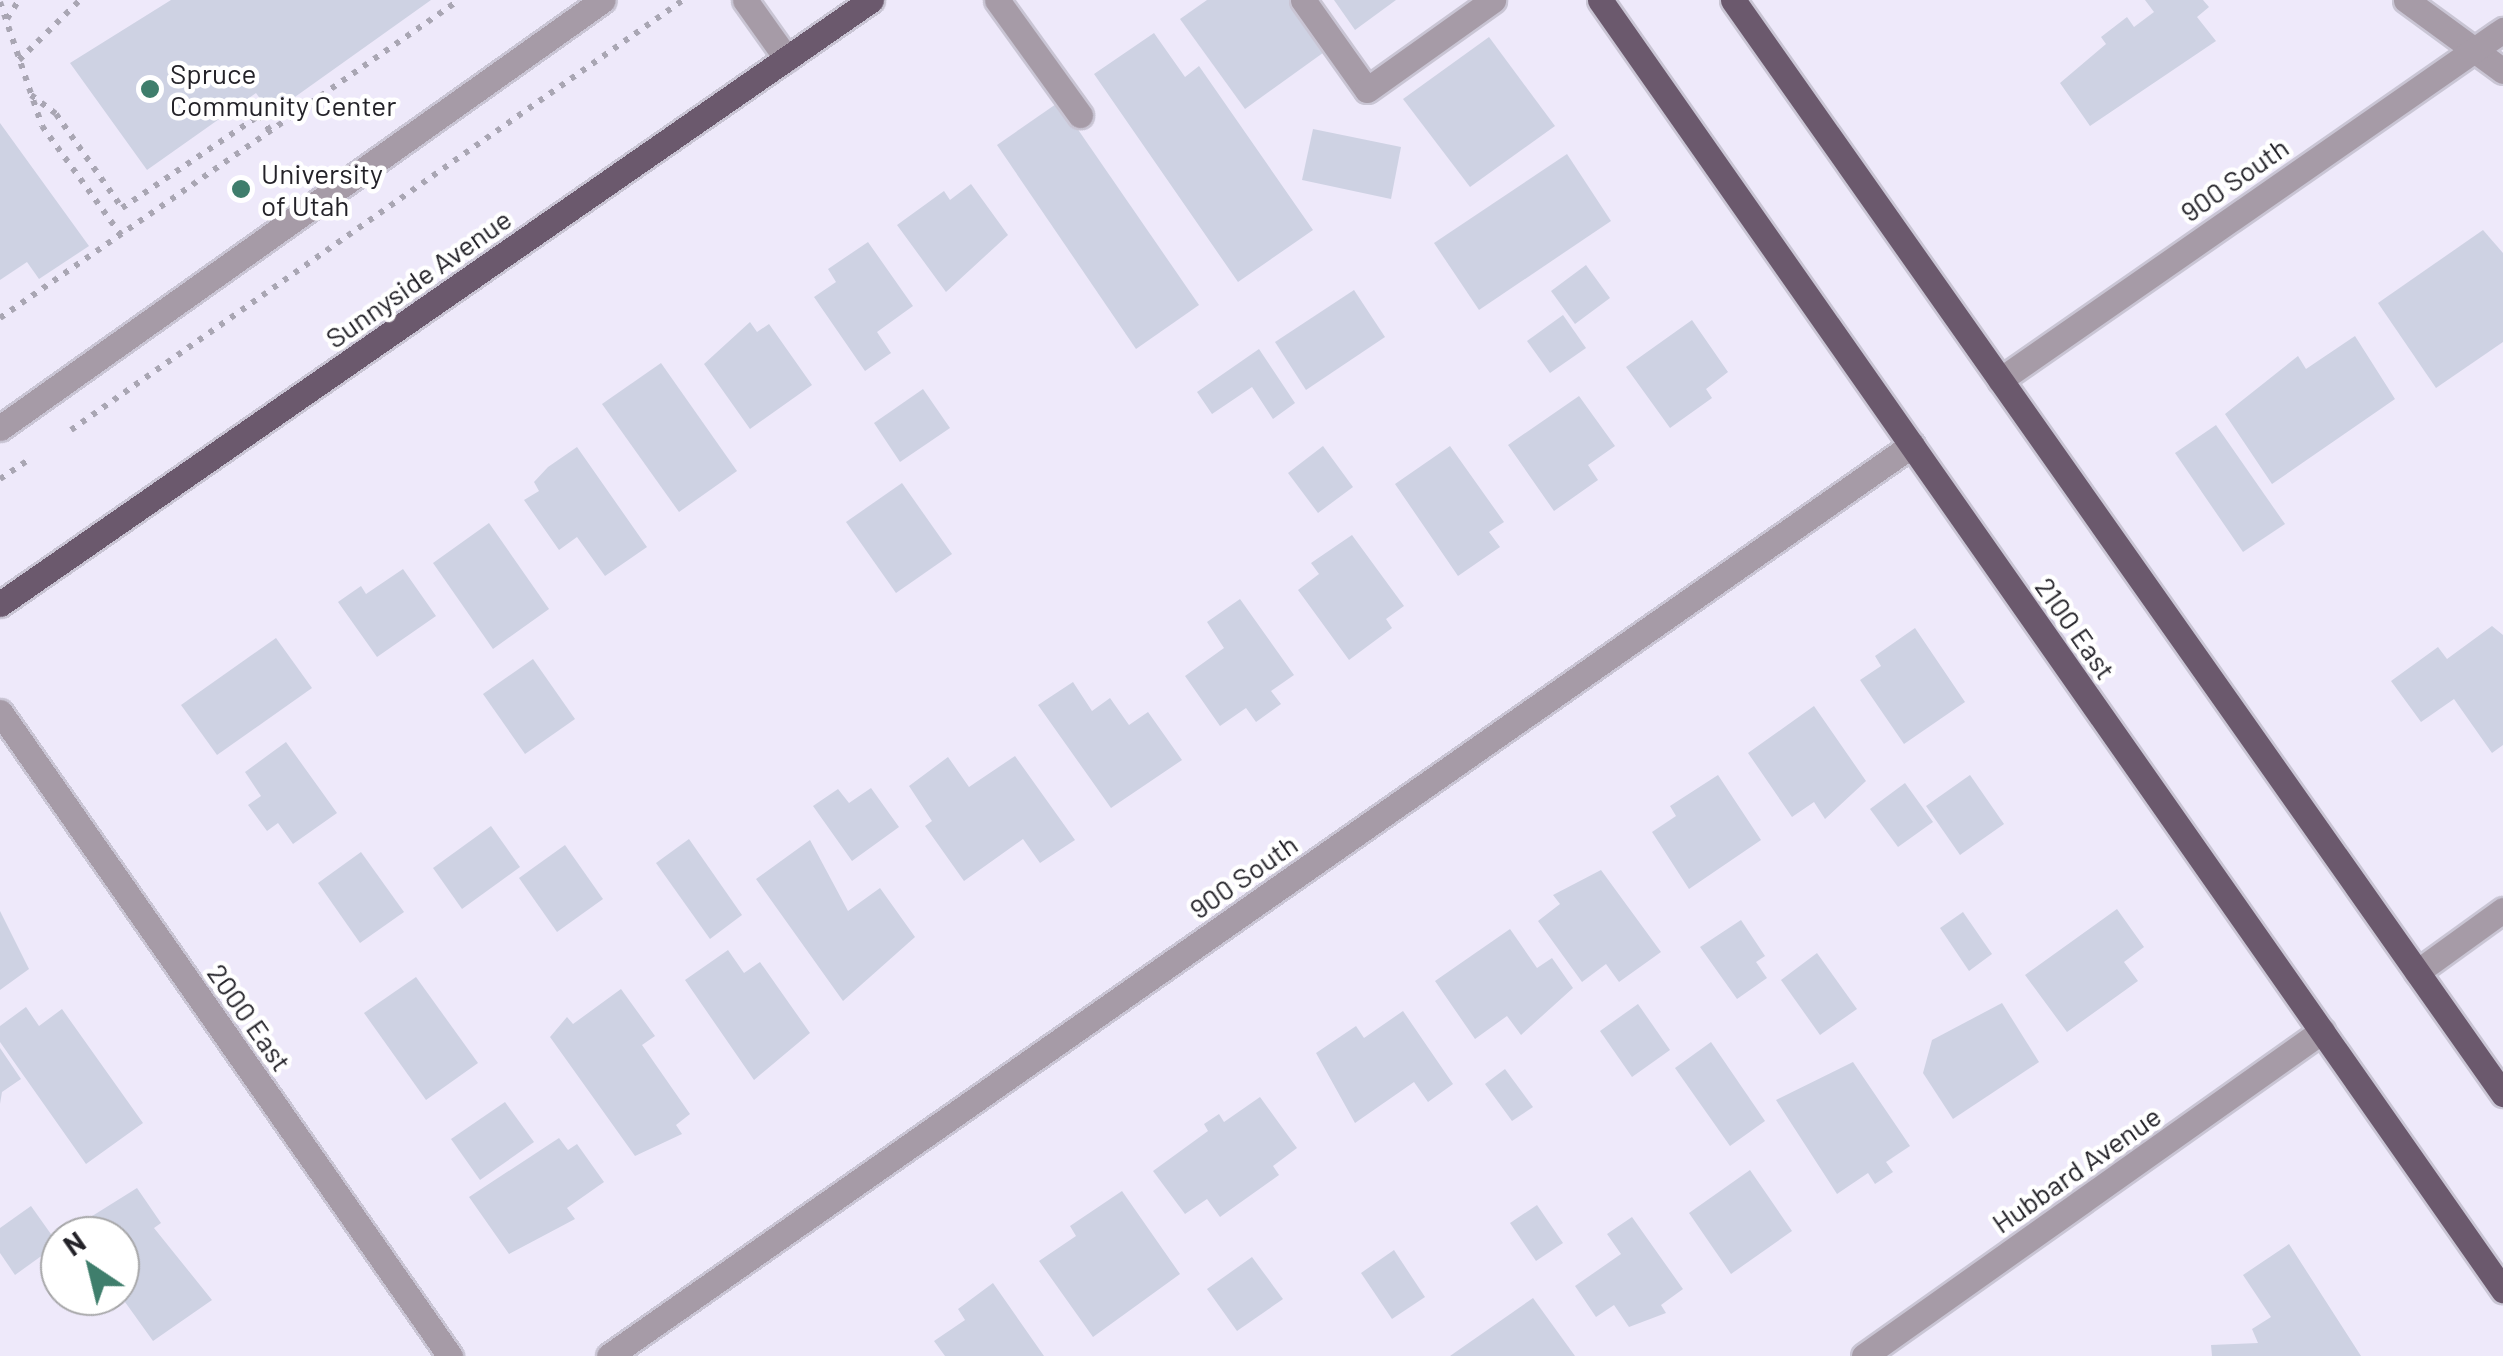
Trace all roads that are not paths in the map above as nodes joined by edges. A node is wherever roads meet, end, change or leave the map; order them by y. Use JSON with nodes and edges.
{"nodes":[{"id":1,"x":603,"y":0,"type":"edge"},
{"id":2,"x":745,"y":0,"type":"edge"},
{"id":3,"x":871,"y":0,"type":"edge"},
{"id":4,"x":998,"y":0,"type":"edge"},
{"id":5,"x":1303,"y":0,"type":"edge"},
{"id":6,"x":1493,"y":0,"type":"edge"},
{"id":7,"x":1600,"y":0,"type":"edge"},
{"id":8,"x":1733,"y":0,"type":"edge"},
{"id":9,"x":2406,"y":0,"type":"edge"},
{"id":10,"x":2503,"y":30,"type":"edge"},
{"id":11,"x":2473,"y":50,"type":"junction"},
{"id":12,"x":787,"y":58,"type":"junction"},
{"id":13,"x":2503,"y":71,"type":"edge"},
{"id":14,"x":1080,"y":115,"type":"dead end"},
{"id":15,"x":2000,"y":380,"type":"junction"},
{"id":16,"x":0,"y":428,"type":"edge"},
{"id":17,"x":1912,"y":445,"type":"junction"},
{"id":18,"x":0,"y":604,"type":"edge"},
{"id":19,"x":0,"y":712,"type":"edge"},
{"id":20,"x":2503,"y":910,"type":"edge"},
{"id":21,"x":2417,"y":972,"type":"junction"},
{"id":22,"x":2322,"y":1031,"type":"junction"},
{"id":23,"x":2503,"y":1094,"type":"edge"},
{"id":24,"x":2503,"y":1290,"type":"edge"},
{"id":25,"x":450,"y":1356,"type":"edge"},
{"id":26,"x":608,"y":1356,"type":"edge"},
{"id":27,"x":1864,"y":1356,"type":"edge"}],
"edges":[{"from":1,"to":16,"type":"street"},
{"from":2,"to":12,"type":"street"},
{"from":3,"to":12,"type":"main road","name":"Sunnyside Avenue"},
{"from":4,"to":14,"type":"street"},
{"from":5,"to":6,"type":"street"},
{"from":7,"to":17,"type":"main road","name":"2100 East"},
{"from":8,"to":15,"type":"main road"},
{"from":9,"to":11,"type":"street"},
{"from":10,"to":11,"type":"street","name":"900 South"},
{"from":11,"to":13,"type":"street"},
{"from":11,"to":15,"type":"street","name":"900 South"},
{"from":12,"to":18,"type":"main road","name":"Sunnyside Avenue"},
{"from":15,"to":21,"type":"main road"},
{"from":17,"to":22,"type":"main road","name":"2100 East"},
{"from":17,"to":26,"type":"street","name":"900 South"},
{"from":19,"to":25,"type":"street","name":"2000 East"},
{"from":20,"to":21,"type":"street"},
{"from":21,"to":23,"type":"main road"},
{"from":22,"to":24,"type":"main road","name":"2100 East"},
{"from":22,"to":27,"type":"street","name":"Hubbard Avenue"}]}
